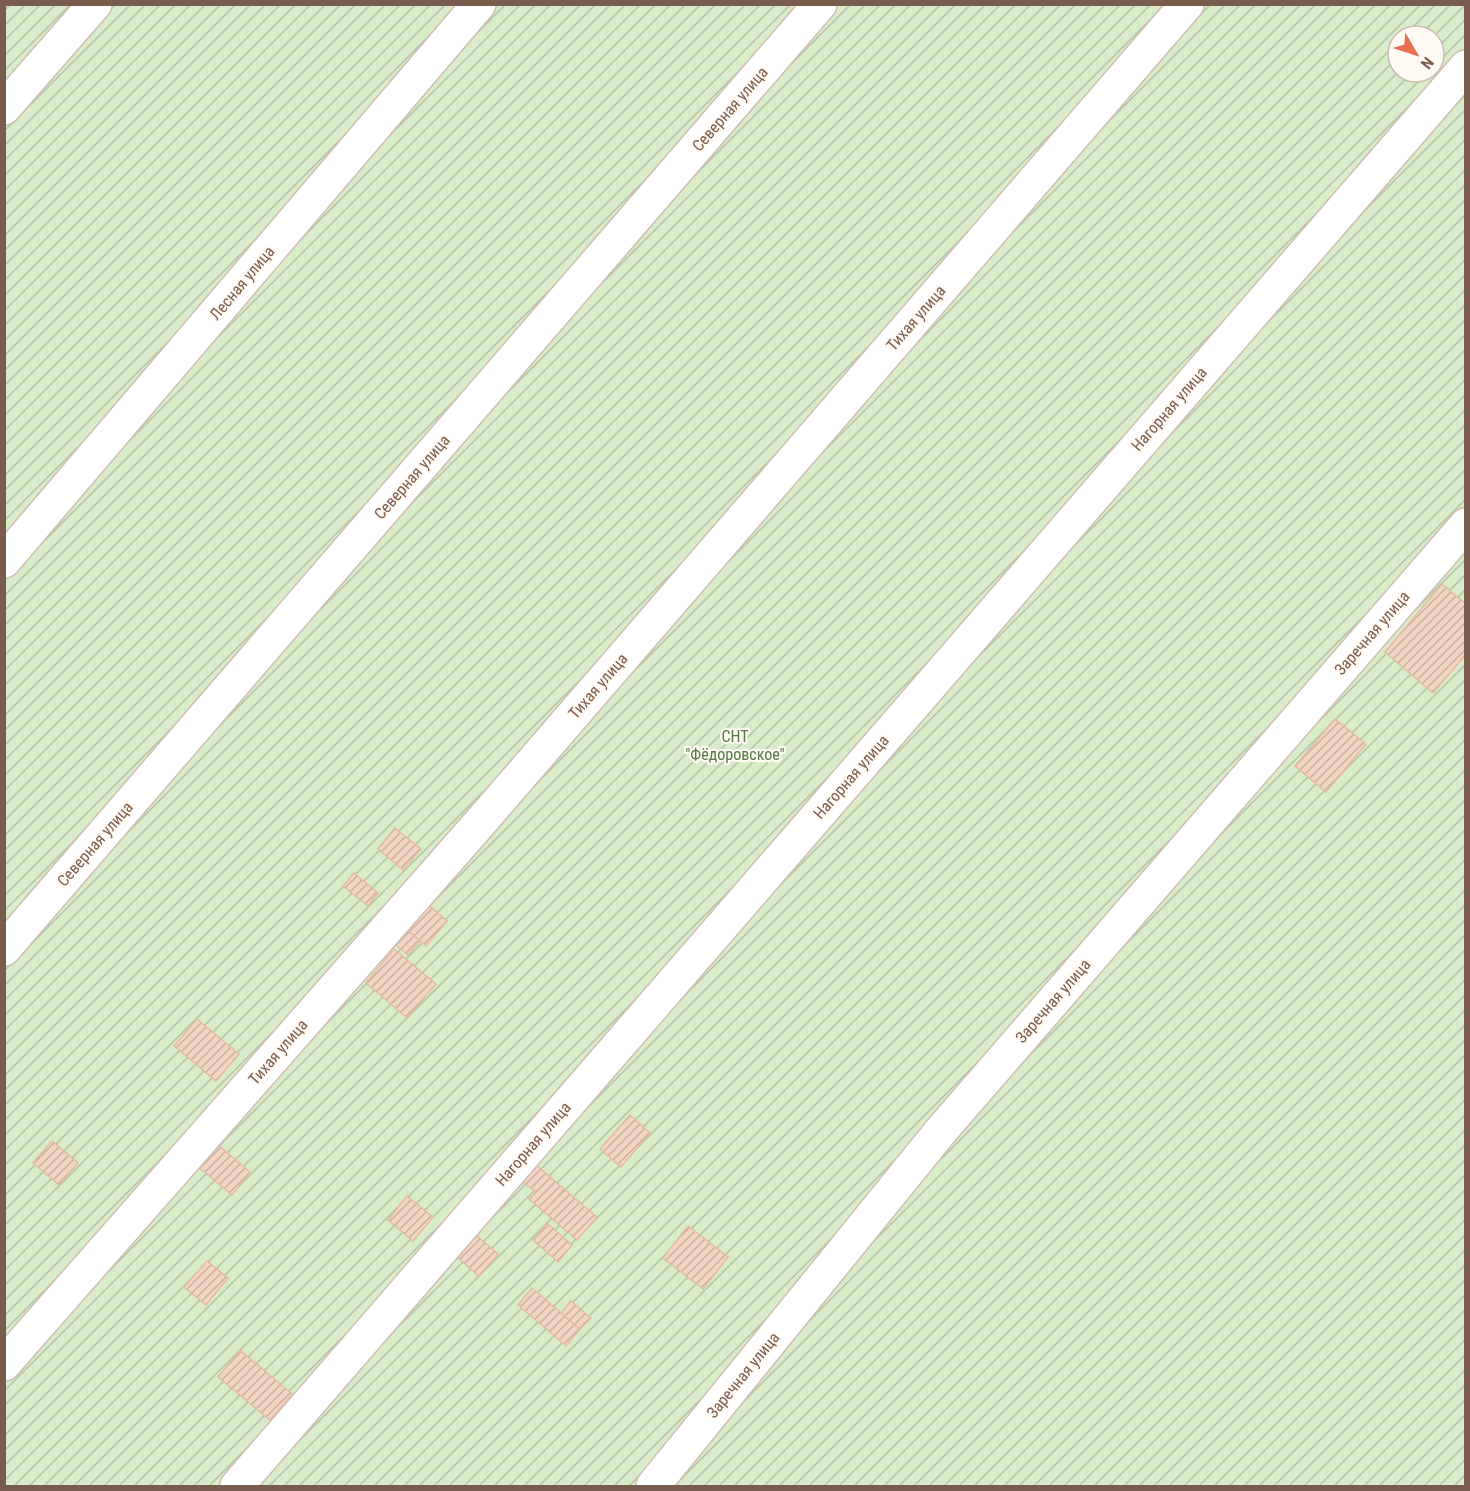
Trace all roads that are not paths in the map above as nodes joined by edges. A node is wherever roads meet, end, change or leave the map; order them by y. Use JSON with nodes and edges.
{"nodes":[{"id":1,"x":95,"y":4,"type":"edge"},
{"id":2,"x":479,"y":4,"type":"edge"},
{"id":3,"x":820,"y":4,"type":"edge"},
{"id":4,"x":1187,"y":4,"type":"edge"},
{"id":5,"x":1466,"y":67,"type":"edge"},
{"id":6,"x":4,"y":108,"type":"edge"},
{"id":7,"x":1466,"y":525,"type":"edge"},
{"id":8,"x":4,"y":561,"type":"edge"},
{"id":9,"x":4,"y":949,"type":"edge"},
{"id":10,"x":4,"y":1364,"type":"edge"},
{"id":11,"x":237,"y":1486,"type":"edge"},
{"id":12,"x":654,"y":1486,"type":"edge"}],
"edges":[{"from":1,"to":6,"type":"street"},
{"from":2,"to":8,"type":"street","name":"Лесная улица"},
{"from":3,"to":9,"type":"street","name":"Северная улица"},
{"from":4,"to":10,"type":"street","name":"Тихая улица"},
{"from":5,"to":11,"type":"street","name":"Нагорная улица"},
{"from":7,"to":12,"type":"street","name":"Заречная улица"}]}
